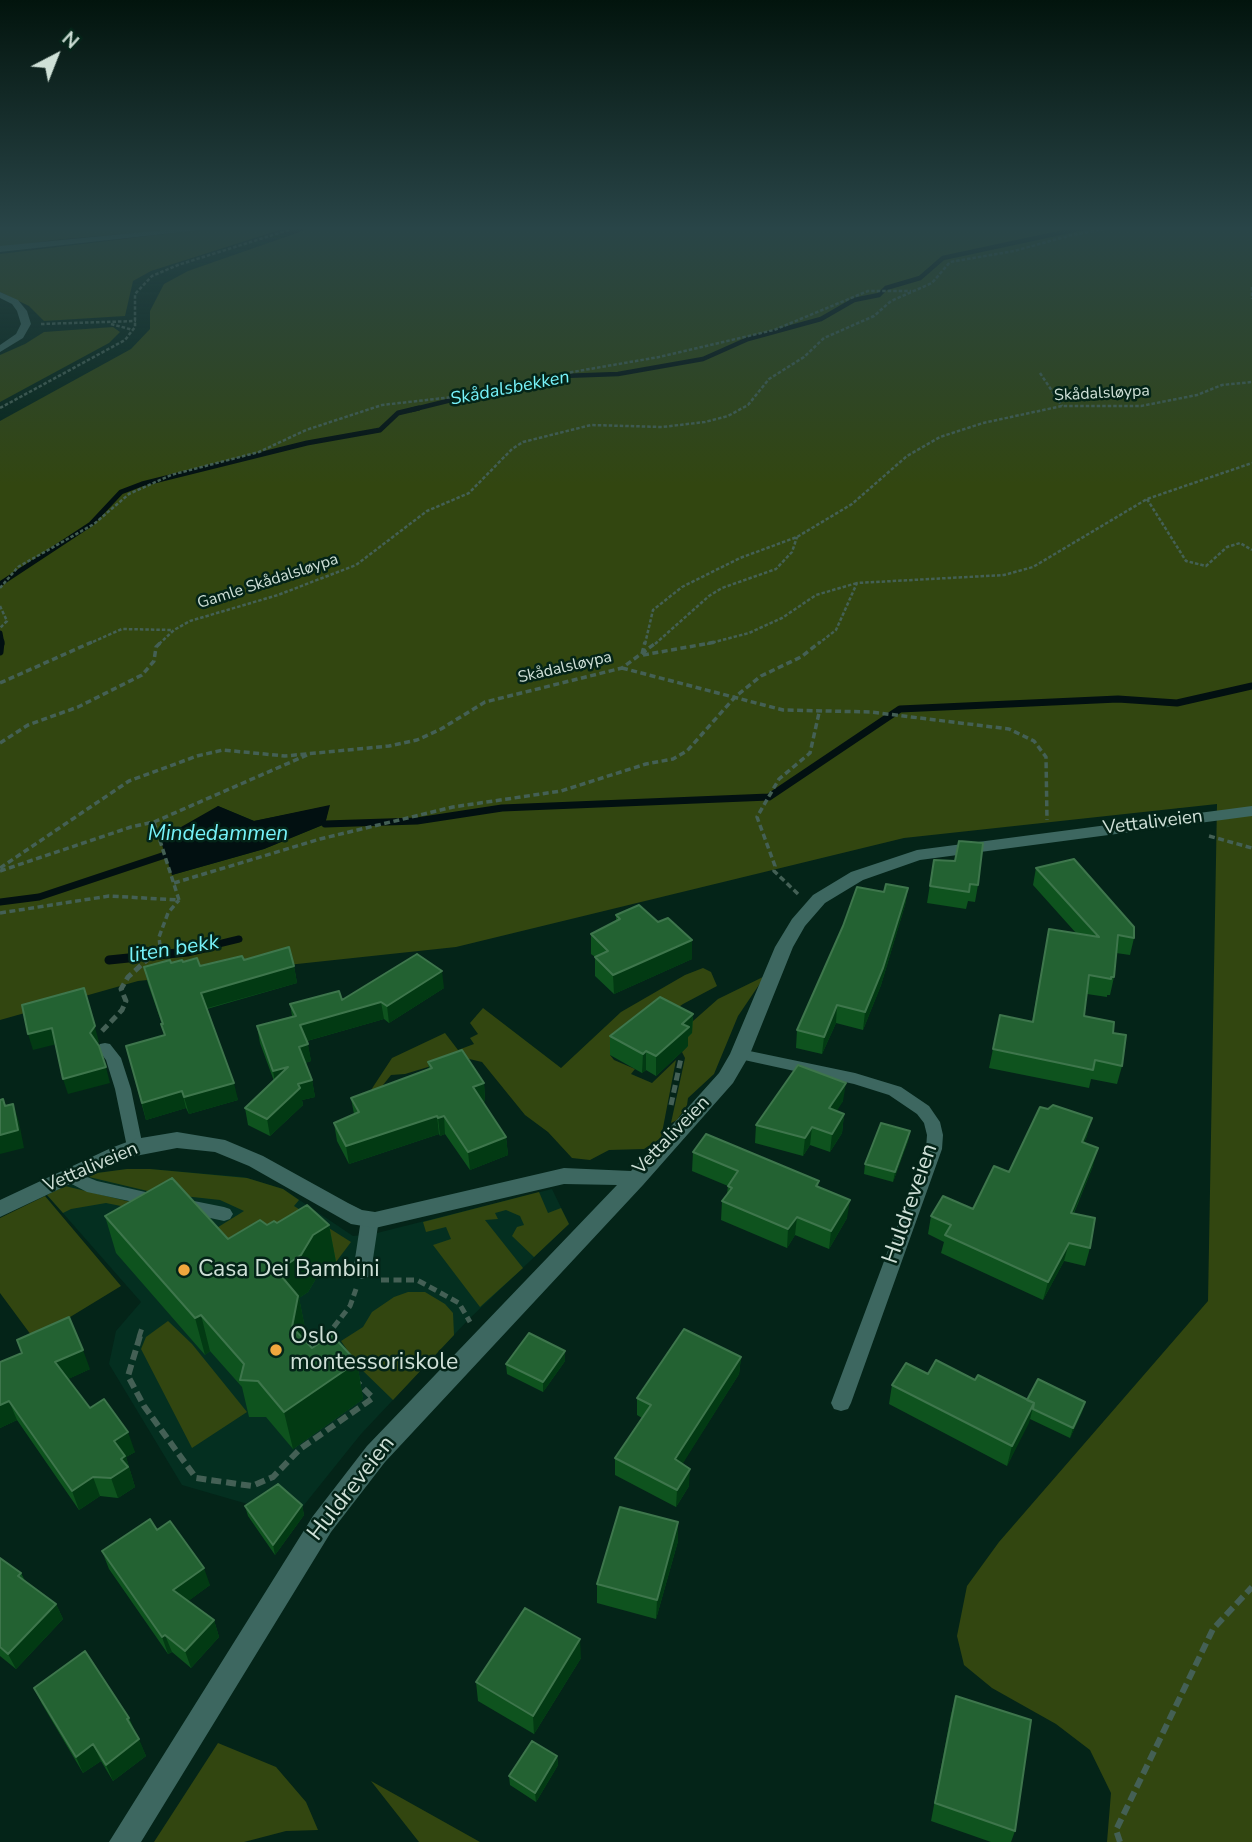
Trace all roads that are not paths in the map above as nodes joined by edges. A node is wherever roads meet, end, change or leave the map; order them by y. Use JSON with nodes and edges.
{"nodes":[{"id":1,"x":22,"y":314,"type":"edge"},
{"id":2,"x":0,"y":349,"type":"edge"},
{"id":3,"x":1252,"y":811,"type":"edge"},
{"id":4,"x":105,"y":1048,"type":"road end"},
{"id":5,"x":740,"y":1054,"type":"junction"},
{"id":6,"x":135,"y":1147,"type":"junction"},
{"id":7,"x":68,"y":1175,"type":"junction"},
{"id":8,"x":636,"y":1179,"type":"junction"},
{"id":9,"x":0,"y":1209,"type":"edge"},
{"id":10,"x":224,"y":1214,"type":"dead end"},
{"id":11,"x":370,"y":1219,"type":"junction"},
{"id":12,"x":368,"y":1280,"type":"road end"},
{"id":13,"x":841,"y":1403,"type":"dead end"},
{"id":14,"x":124,"y":1842,"type":"edge"}],
"edges":[{"from":1,"to":2,"type":"street"},
{"from":3,"to":5,"type":"street","name":"Vettaliveien"},
{"from":4,"to":6,"type":"lane"},
{"from":5,"to":8,"type":"street","name":"Vettaliveien"},
{"from":5,"to":13,"type":"lane","name":"Huldreveien"},
{"from":6,"to":7,"type":"street","name":"Vettaliveien"},
{"from":6,"to":11,"type":"street","name":"Vettaliveien"},
{"from":7,"to":9,"type":"street","name":"Vettaliveien"},
{"from":7,"to":10,"type":"lane"},
{"from":8,"to":11,"type":"street","name":"Vettaliveien"},
{"from":8,"to":14,"type":"street","name":"Huldreveien"},
{"from":11,"to":12,"type":"lane"}]}
